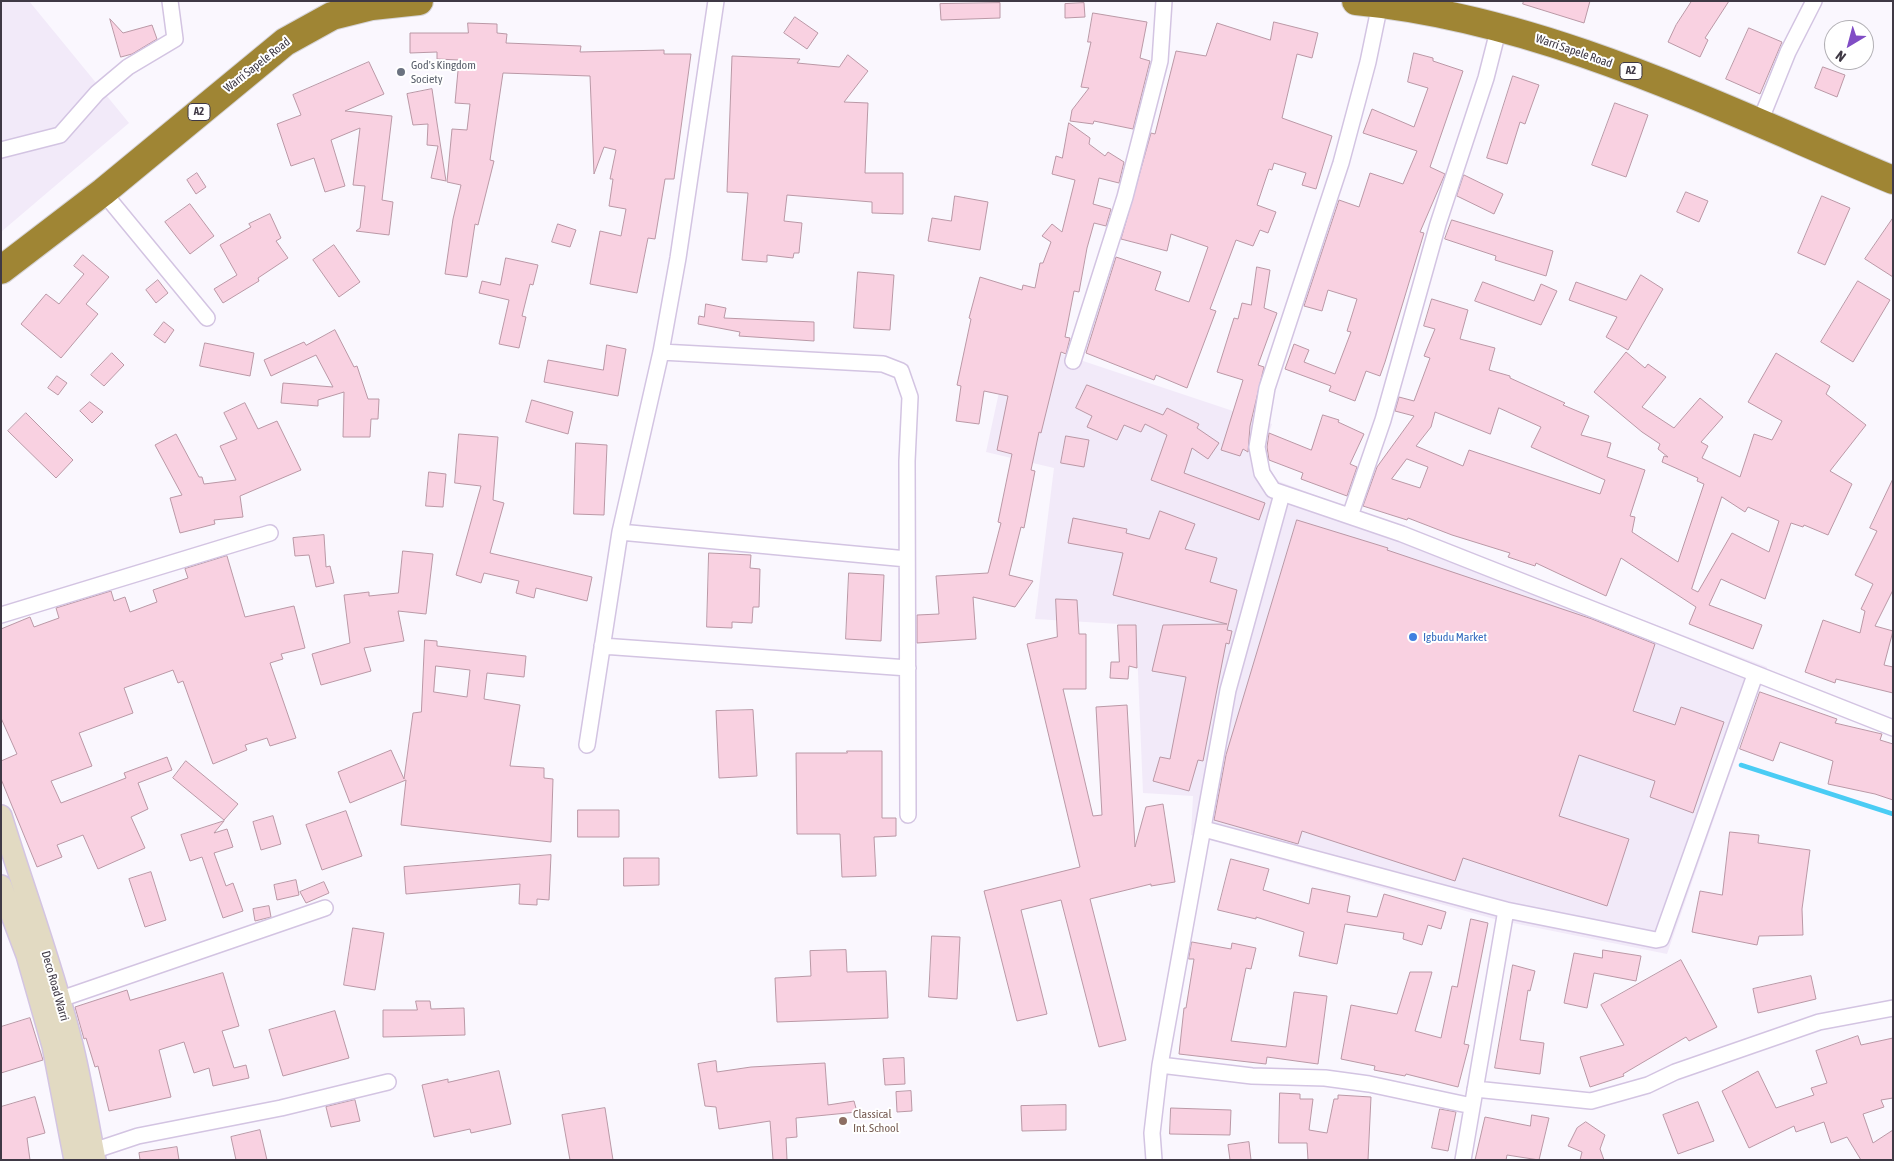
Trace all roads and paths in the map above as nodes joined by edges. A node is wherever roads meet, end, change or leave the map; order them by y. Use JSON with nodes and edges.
{"nodes":[{"id":1,"x":170,"y":1,"type":"edge"},
{"id":2,"x":419,"y":1,"type":"edge"},
{"id":3,"x":716,"y":1,"type":"edge"},
{"id":4,"x":1164,"y":1,"type":"edge"},
{"id":5,"x":1814,"y":1,"type":"edge"},
{"id":6,"x":1368,"y":3,"type":"edge"},
{"id":7,"x":337,"y":8,"type":"edge"},
{"id":8,"x":1499,"y":27,"type":"junction"},
{"id":9,"x":1759,"y":124,"type":"junction"},
{"id":10,"x":1,"y":150,"type":"edge"},
{"id":11,"x":1893,"y":180,"type":"edge"},
{"id":12,"x":103,"y":192,"type":"junction"},
{"id":13,"x":1,"y":270,"type":"edge"},
{"id":14,"x":207,"y":318,"type":"dead end"},
{"id":15,"x":660,"y":352,"type":"junction"},
{"id":16,"x":1073,"y":361,"type":"dead end"},
{"id":17,"x":1282,"y":494,"type":"junction"},
{"id":18,"x":1350,"y":516,"type":"junction"},
{"id":19,"x":620,"y":532,"type":"junction"},
{"id":20,"x":270,"y":533,"type":"dead end"},
{"id":21,"x":907,"y":559,"type":"junction"},
{"id":22,"x":1,"y":615,"type":"edge"},
{"id":23,"x":602,"y":646,"type":"junction"},
{"id":24,"x":908,"y":668,"type":"junction"},
{"id":25,"x":1755,"y":675,"type":"junction"},
{"id":26,"x":1893,"y":728,"type":"edge"},
{"id":27,"x":587,"y":745,"type":"dead end"},
{"id":28,"x":908,"y":815,"type":"dead end"},
{"id":29,"x":1,"y":816,"type":"edge"},
{"id":30,"x":1204,"y":829,"type":"junction"},
{"id":31,"x":1,"y":886,"type":"edge"},
{"id":32,"x":324,"y":908,"type":"dead end"},
{"id":33,"x":1506,"y":910,"type":"junction"},
{"id":34,"x":7,"y":919,"type":"edge"},
{"id":35,"x":50,"y":1002,"type":"junction"},
{"id":36,"x":1893,"y":1008,"type":"edge"},
{"id":37,"x":1160,"y":1065,"type":"junction"},
{"id":38,"x":388,"y":1082,"type":"dead end"},
{"id":39,"x":1476,"y":1088,"type":"junction"},
{"id":40,"x":1472,"y":1106,"type":"junction"},
{"id":41,"x":88,"y":1157,"type":"edge"},
{"id":42,"x":1154,"y":1160,"type":"edge"},
{"id":43,"x":1463,"y":1160,"type":"edge"}],
"edges":[{"from":1,"to":10,"type":"street"},
{"from":2,"to":7,"type":"highway","name":"Warri Sapele Road","number":"A2"},
{"from":3,"to":15,"type":"street"},
{"from":4,"to":16,"type":"street"},
{"from":5,"to":9,"type":"street"},
{"from":6,"to":8,"type":"highway","name":"Warri Sapele Road","number":"A2"},
{"from":6,"to":17,"type":"street"},
{"from":7,"to":12,"type":"highway","name":"Warri Sapele Road","number":"A2"},
{"from":8,"to":9,"type":"highway","name":"Warri Sapele Road","number":"A2"},
{"from":8,"to":18,"type":"street"},
{"from":9,"to":11,"type":"highway","name":"Warri Sapele Road","number":"A2"},
{"from":12,"to":13,"type":"highway","name":"Warri Sapele Road","number":"A2"},
{"from":12,"to":14,"type":"street"},
{"from":15,"to":19,"type":"street"},
{"from":15,"to":21,"type":"street"},
{"from":17,"to":18,"type":"street"},
{"from":17,"to":30,"type":"street"},
{"from":18,"to":25,"type":"street"},
{"from":19,"to":21,"type":"street"},
{"from":19,"to":23,"type":"street"},
{"from":20,"to":22,"type":"street"},
{"from":21,"to":24,"type":"street"},
{"from":23,"to":24,"type":"street"},
{"from":23,"to":27,"type":"street"},
{"from":24,"to":28,"type":"street"},
{"from":25,"to":26,"type":"street"},
{"from":25,"to":33,"type":"street"},
{"from":29,"to":35,"type":"main road","name":"Deco Road Warri"},
{"from":30,"to":33,"type":"street"},
{"from":30,"to":37,"type":"street"},
{"from":31,"to":34,"type":"main road","name":"Deco Road Warri"},
{"from":32,"to":35,"type":"street"},
{"from":33,"to":39,"type":"street"},
{"from":34,"to":35,"type":"main road","name":"Deco Road Warri"},
{"from":35,"to":41,"type":"main road","name":"Deco Road Warri"},
{"from":36,"to":39,"type":"street"},
{"from":37,"to":40,"type":"street"},
{"from":37,"to":42,"type":"street"},
{"from":38,"to":41,"type":"street"},
{"from":39,"to":40,"type":"street"},
{"from":40,"to":43,"type":"street"}]}
